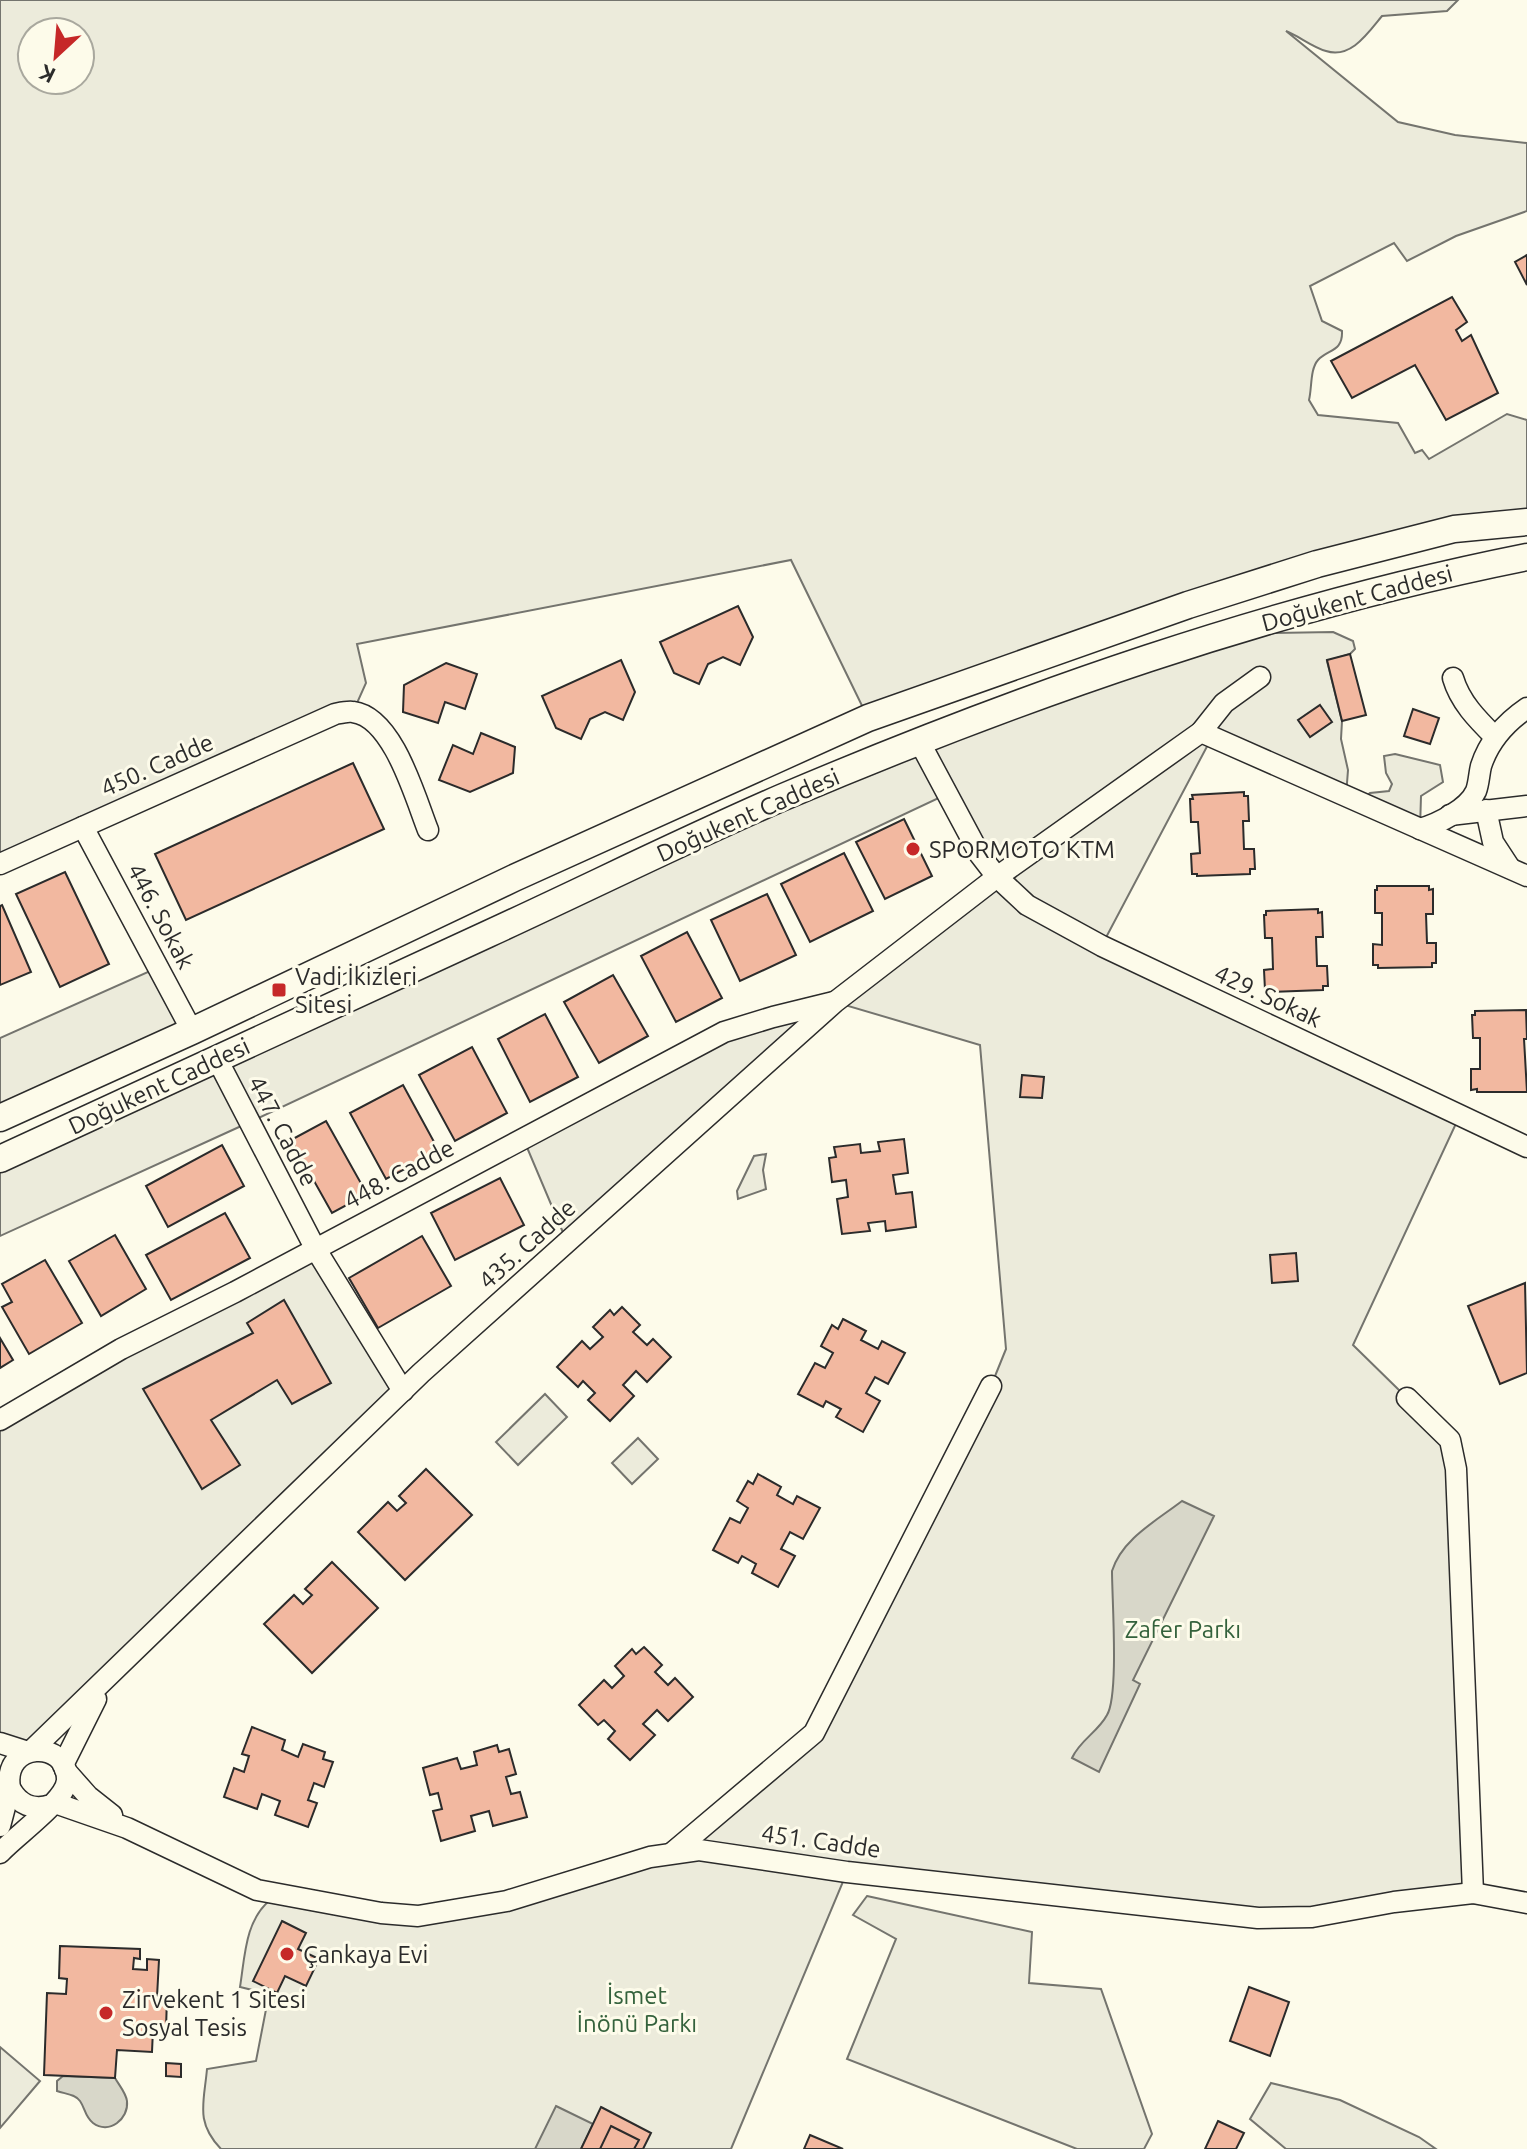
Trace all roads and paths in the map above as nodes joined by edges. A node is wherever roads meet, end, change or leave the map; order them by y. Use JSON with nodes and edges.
{"nodes":[{"id":1,"x":1527,"y":522,"type":"edge"},
{"id":2,"x":1527,"y":557,"type":"edge"},
{"id":3,"x":1260,"y":677,"type":"dead end"},
{"id":4,"x":1453,"y":678,"type":"dead end"},
{"id":5,"x":1527,"y":708,"type":"edge"},
{"id":6,"x":1201,"y":732,"type":"junction"},
{"id":7,"x":1495,"y":737,"type":"junction"},
{"id":8,"x":919,"y":741,"type":"junction"},
{"id":9,"x":1527,"y":806,"type":"edge"},
{"id":10,"x":1486,"y":810,"type":"junction"},
{"id":11,"x":1450,"y":815,"type":"junction"},
{"id":12,"x":83,"y":827,"type":"junction"},
{"id":13,"x":1420,"y":829,"type":"junction"},
{"id":14,"x":428,"y":830,"type":"dead end"},
{"id":15,"x":0,"y":864,"type":"edge"},
{"id":16,"x":1518,"y":872,"type":"edge"},
{"id":17,"x":997,"y":877,"type":"junction"},
{"id":18,"x":835,"y":1002,"type":"junction"},
{"id":19,"x":192,"y":1031,"type":"junction"},
{"id":20,"x":217,"y":1059,"type":"junction"},
{"id":21,"x":0,"y":1118,"type":"edge"},
{"id":22,"x":1527,"y":1147,"type":"edge"},
{"id":23,"x":0,"y":1159,"type":"edge"},
{"id":24,"x":315,"y":1248,"type":"junction"},
{"id":25,"x":991,"y":1386,"type":"dead end"},
{"id":26,"x":403,"y":1391,"type":"junction"},
{"id":27,"x":1407,"y":1398,"type":"dead end"},
{"id":28,"x":0,"y":1420,"type":"edge"},
{"id":29,"x":111,"y":1671,"type":"junction"},
{"id":30,"x":0,"y":1743,"type":"edge"},
{"id":31,"x":30,"y":1752,"type":"junction"},
{"id":32,"x":64,"y":1768,"type":"junction"},
{"id":33,"x":7,"y":1781,"type":"edge"},
{"id":34,"x":53,"y":1804,"type":"junction"},
{"id":35,"x":0,"y":1826,"type":"edge"},
{"id":36,"x":127,"y":1828,"type":"junction"},
{"id":37,"x":0,"y":1853,"type":"edge"},
{"id":38,"x":671,"y":1854,"type":"junction"},
{"id":39,"x":1473,"y":1893,"type":"junction"},
{"id":40,"x":1527,"y":1903,"type":"edge"}],
"edges":[{"from":1,"to":19,"type":"main road","name":"Doğukent Caddesi"},
{"from":2,"to":8,"type":"main road","name":"Doğukent Caddesi"},
{"from":3,"to":6,"type":"street","name":"435. Cadde"},
{"from":4,"to":7,"type":"street"},
{"from":5,"to":7,"type":"street"},
{"from":6,"to":13,"type":"street"},
{"from":6,"to":17,"type":"street","name":"435. Cadde"},
{"from":7,"to":11,"type":"street"},
{"from":8,"to":17,"type":"street","name":"429. Sokak"},
{"from":8,"to":20,"type":"main road","name":"Doğukent Caddesi"},
{"from":9,"to":10,"type":"street"},
{"from":10,"to":11,"type":"street"},
{"from":10,"to":16,"type":"street"},
{"from":11,"to":13,"type":"street"},
{"from":12,"to":14,"type":"street","name":"450. Cadde"},
{"from":12,"to":15,"type":"street","name":"450. Cadde"},
{"from":12,"to":19,"type":"street","name":"446. Sokak"},
{"from":13,"to":16,"type":"street"},
{"from":17,"to":18,"type":"street","name":"435. Cadde"},
{"from":17,"to":22,"type":"street","name":"429. Sokak"},
{"from":18,"to":24,"type":"street","name":"448. Cadde"},
{"from":18,"to":26,"type":"street","name":"435. Cadde"},
{"from":19,"to":21,"type":"main road","name":"Doğukent Caddesi"},
{"from":20,"to":23,"type":"main road","name":"Doğukent Caddesi"},
{"from":20,"to":24,"type":"street","name":"447. Cadde"},
{"from":24,"to":26,"type":"street","name":"447. Cadde"},
{"from":24,"to":28,"type":"street","name":"448. Cadde"},
{"from":25,"to":38,"type":"street"},
{"from":26,"to":29,"type":"street","name":"435. Cadde"},
{"from":27,"to":39,"type":"street"},
{"from":29,"to":31,"type":"street","name":"435. Cadde"},
{"from":29,"to":32,"type":"street"},
{"from":30,"to":31,"type":"street"},
{"from":31,"to":32,"type":"street"},
{"from":31,"to":33,"type":"street"},
{"from":32,"to":34,"type":"street"},
{"from":32,"to":36,"type":"street"},
{"from":33,"to":34,"type":"street"},
{"from":33,"to":35,"type":"street"},
{"from":34,"to":36,"type":"street"},
{"from":34,"to":37,"type":"street"},
{"from":36,"to":38,"type":"street","name":"451. Cadde"},
{"from":38,"to":39,"type":"street","name":"451. Cadde"},
{"from":39,"to":40,"type":"street","name":"451. Cadde"}]}
